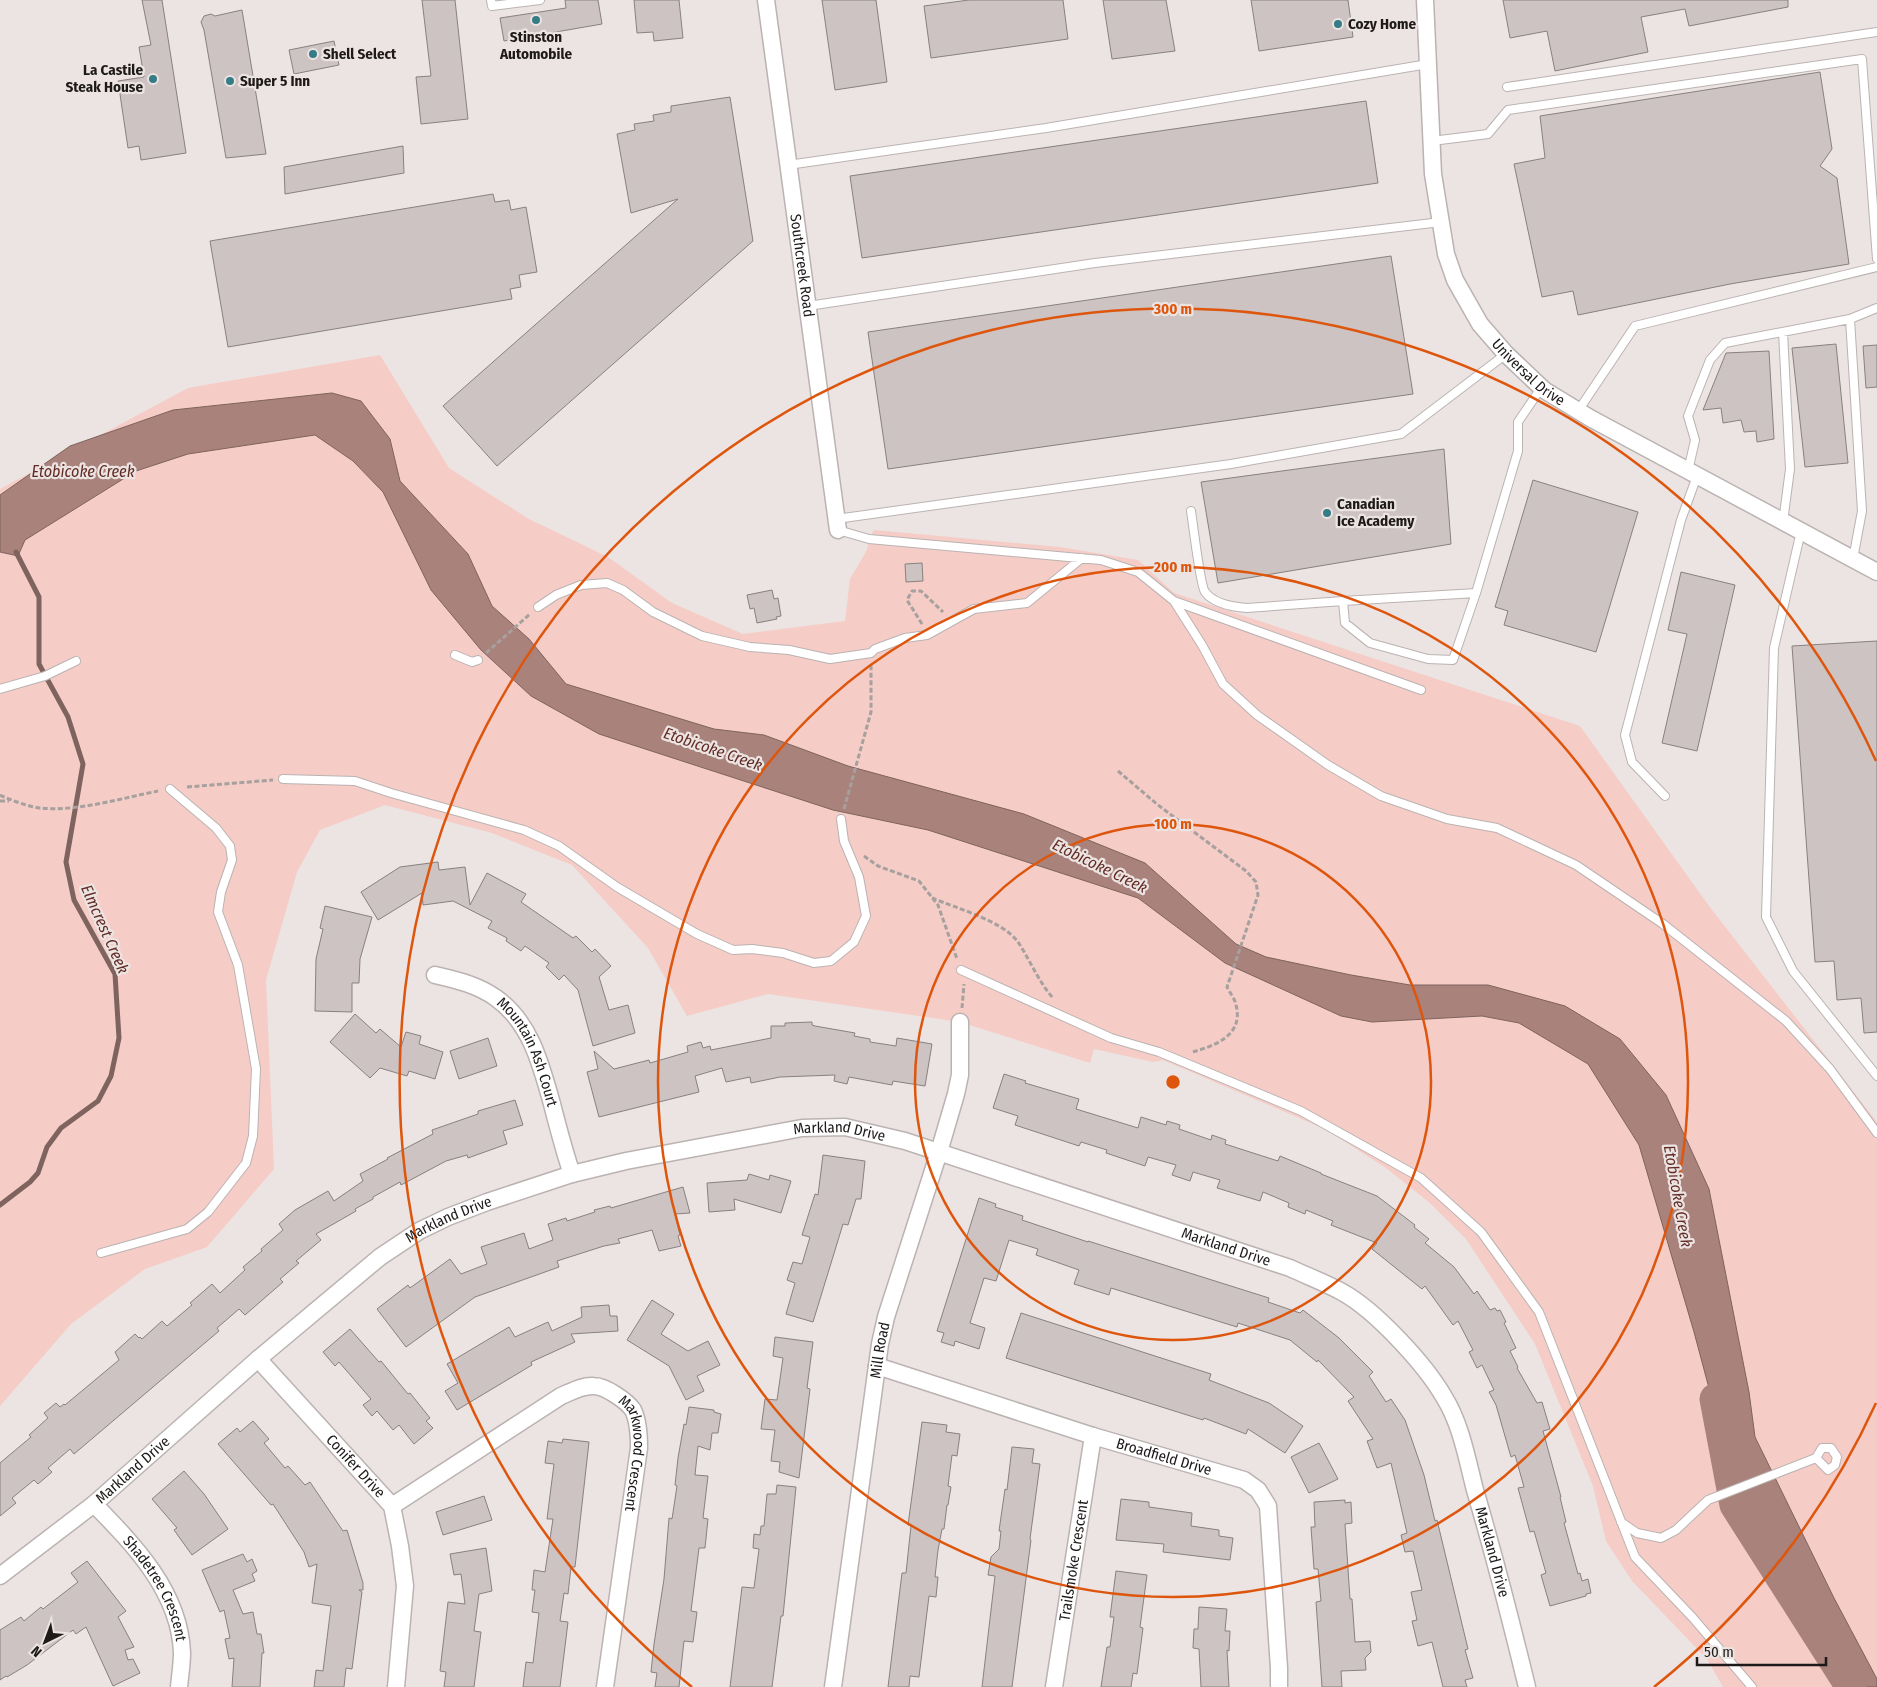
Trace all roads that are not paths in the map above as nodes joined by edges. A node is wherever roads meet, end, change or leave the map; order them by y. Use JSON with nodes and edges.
{"nodes":[{"id":1,"x":491,"y":0,"type":"edge"},
{"id":2,"x":540,"y":0,"type":"edge"},
{"id":3,"x":766,"y":0,"type":"edge"},
{"id":4,"x":1425,"y":0,"type":"edge"},
{"id":5,"x":1877,"y":32,"type":"edge"},
{"id":6,"x":1428,"y":64,"type":"junction"},
{"id":7,"x":1507,"y":87,"type":"dead end"},
{"id":8,"x":1432,"y":140,"type":"junction"},
{"id":9,"x":788,"y":165,"type":"junction"},
{"id":10,"x":1441,"y":222,"type":"junction"},
{"id":11,"x":1877,"y":259,"type":"edge"},
{"id":12,"x":1877,"y":267,"type":"edge"},
{"id":13,"x":808,"y":306,"type":"junction"},
{"id":14,"x":1877,"y":308,"type":"edge"},
{"id":15,"x":1850,"y":319,"type":"junction"},
{"id":16,"x":1783,"y":332,"type":"junction"},
{"id":17,"x":1506,"y":354,"type":"junction"},
{"id":18,"x":1541,"y":388,"type":"junction"},
{"id":19,"x":1578,"y":411,"type":"junction"},
{"id":20,"x":1693,"y":473,"type":"junction"},
{"id":21,"x":1190,"y":511,"type":"dead end"},
{"id":22,"x":1783,"y":522,"type":"junction"},
{"id":23,"x":837,"y":524,"type":"junction"},
{"id":24,"x":1801,"y":531,"type":"junction"},
{"id":25,"x":1082,"y":558,"type":"junction"},
{"id":26,"x":1853,"y":559,"type":"junction"},
{"id":27,"x":1877,"y":572,"type":"edge"},
{"id":28,"x":1476,"y":593,"type":"junction"},
{"id":29,"x":1174,"y":600,"type":"junction"},
{"id":30,"x":1343,"y":601,"type":"junction"},
{"id":31,"x":538,"y":607,"type":"road end"},
{"id":32,"x":455,"y":655,"type":"dead end"},
{"id":33,"x":478,"y":660,"type":"road end"},
{"id":34,"x":76,"y":661,"type":"dead end"},
{"id":35,"x":0,"y":689,"type":"edge"},
{"id":36,"x":1421,"y":690,"type":"dead end"},
{"id":37,"x":283,"y":779,"type":"dead end"},
{"id":38,"x":170,"y":788,"type":"dead end"},
{"id":39,"x":1665,"y":796,"type":"dead end"},
{"id":40,"x":841,"y":819,"type":"road end"},
{"id":41,"x":960,"y":970,"type":"road end"},
{"id":42,"x":435,"y":975,"type":"dead end"},
{"id":43,"x":960,"y":1022,"type":"road end"},
{"id":44,"x":1877,"y":1076,"type":"edge"},
{"id":45,"x":1877,"y":1132,"type":"edge"},
{"id":46,"x":939,"y":1152,"type":"junction"},
{"id":47,"x":572,"y":1174,"type":"junction"},
{"id":48,"x":101,"y":1253,"type":"dead end"},
{"id":49,"x":258,"y":1359,"type":"junction"},
{"id":50,"x":877,"y":1366,"type":"junction"},
{"id":51,"x":1092,"y":1436,"type":"junction"},
{"id":52,"x":1816,"y":1458,"type":"dead end"},
{"id":53,"x":94,"y":1504,"type":"junction"},
{"id":54,"x":392,"y":1506,"type":"junction"},
{"id":55,"x":1621,"y":1522,"type":"junction"},
{"id":56,"x":0,"y":1576,"type":"edge"},
{"id":57,"x":179,"y":1687,"type":"edge"},
{"id":58,"x":396,"y":1687,"type":"edge"},
{"id":59,"x":605,"y":1687,"type":"edge"},
{"id":60,"x":833,"y":1687,"type":"edge"},
{"id":61,"x":1054,"y":1687,"type":"edge"},
{"id":62,"x":1279,"y":1687,"type":"edge"},
{"id":63,"x":1527,"y":1687,"type":"edge"},
{"id":64,"x":1752,"y":1687,"type":"edge"}],
"edges":[{"from":1,"to":2,"type":"lane"},
{"from":3,"to":9,"type":"street","name":"Southcreek Road"},
{"from":4,"to":6,"type":"street","name":"Universal Drive"},
{"from":5,"to":7,"type":"lane"},
{"from":6,"to":8,"type":"street","name":"Universal Drive"},
{"from":6,"to":9,"type":"lane"},
{"from":8,"to":10,"type":"street","name":"Universal Drive"},
{"from":8,"to":11,"type":"lane"},
{"from":9,"to":13,"type":"street","name":"Southcreek Road"},
{"from":10,"to":13,"type":"lane"},
{"from":10,"to":17,"type":"street","name":"Universal Drive"},
{"from":12,"to":19,"type":"lane"},
{"from":13,"to":23,"type":"street","name":"Southcreek Road"},
{"from":14,"to":15,"type":"lane"},
{"from":15,"to":16,"type":"lane"},
{"from":15,"to":26,"type":"lane"},
{"from":16,"to":20,"type":"lane"},
{"from":16,"to":22,"type":"lane"},
{"from":17,"to":18,"type":"street","name":"Universal Drive"},
{"from":17,"to":23,"type":"lane"},
{"from":18,"to":19,"type":"street","name":"Universal Drive"},
{"from":18,"to":28,"type":"lane"},
{"from":19,"to":20,"type":"street","name":"Universal Drive"},
{"from":20,"to":22,"type":"street","name":"Universal Drive"},
{"from":20,"to":39,"type":"lane"},
{"from":21,"to":30,"type":"lane"},
{"from":22,"to":24,"type":"street","name":"Universal Drive"},
{"from":23,"to":25,"type":"lane"},
{"from":24,"to":26,"type":"street","name":"Universal Drive"},
{"from":24,"to":44,"type":"lane"},
{"from":25,"to":29,"type":"lane"},
{"from":25,"to":31,"type":"lane"},
{"from":26,"to":27,"type":"street","name":"Universal Drive"},
{"from":28,"to":30,"type":"lane"},
{"from":28,"to":30,"type":"lane"},
{"from":29,"to":36,"type":"lane"},
{"from":29,"to":45,"type":"lane"},
{"from":32,"to":33,"type":"lane"},
{"from":34,"to":35,"type":"lane"},
{"from":37,"to":40,"type":"lane"},
{"from":38,"to":48,"type":"lane"},
{"from":41,"to":55,"type":"lane"},
{"from":42,"to":47,"type":"street","name":"Mountain Ash Court"},
{"from":43,"to":46,"type":"street","name":"Mill Road"},
{"from":46,"to":47,"type":"street","name":"Markland Drive"},
{"from":46,"to":50,"type":"street","name":"Mill Road"},
{"from":46,"to":63,"type":"street","name":"Markland Drive"},
{"from":47,"to":49,"type":"street","name":"Markland Drive"},
{"from":49,"to":53,"type":"street","name":"Markland Drive"},
{"from":49,"to":54,"type":"street","name":"Conifer Drive"},
{"from":50,"to":51,"type":"street","name":"Broadfield Drive"},
{"from":50,"to":60,"type":"street","name":"Mill Road"},
{"from":51,"to":61,"type":"street","name":"Trailsmoke Crescent"},
{"from":51,"to":62,"type":"street","name":"Broadfield Drive"},
{"from":52,"to":55,"type":"lane"},
{"from":53,"to":56,"type":"street","name":"Markland Drive"},
{"from":53,"to":57,"type":"street","name":"Shadetree Crescent"},
{"from":54,"to":58,"type":"street","name":"Conifer Drive"},
{"from":54,"to":59,"type":"street","name":"Markwood Crescent"},
{"from":55,"to":64,"type":"lane"}]}
